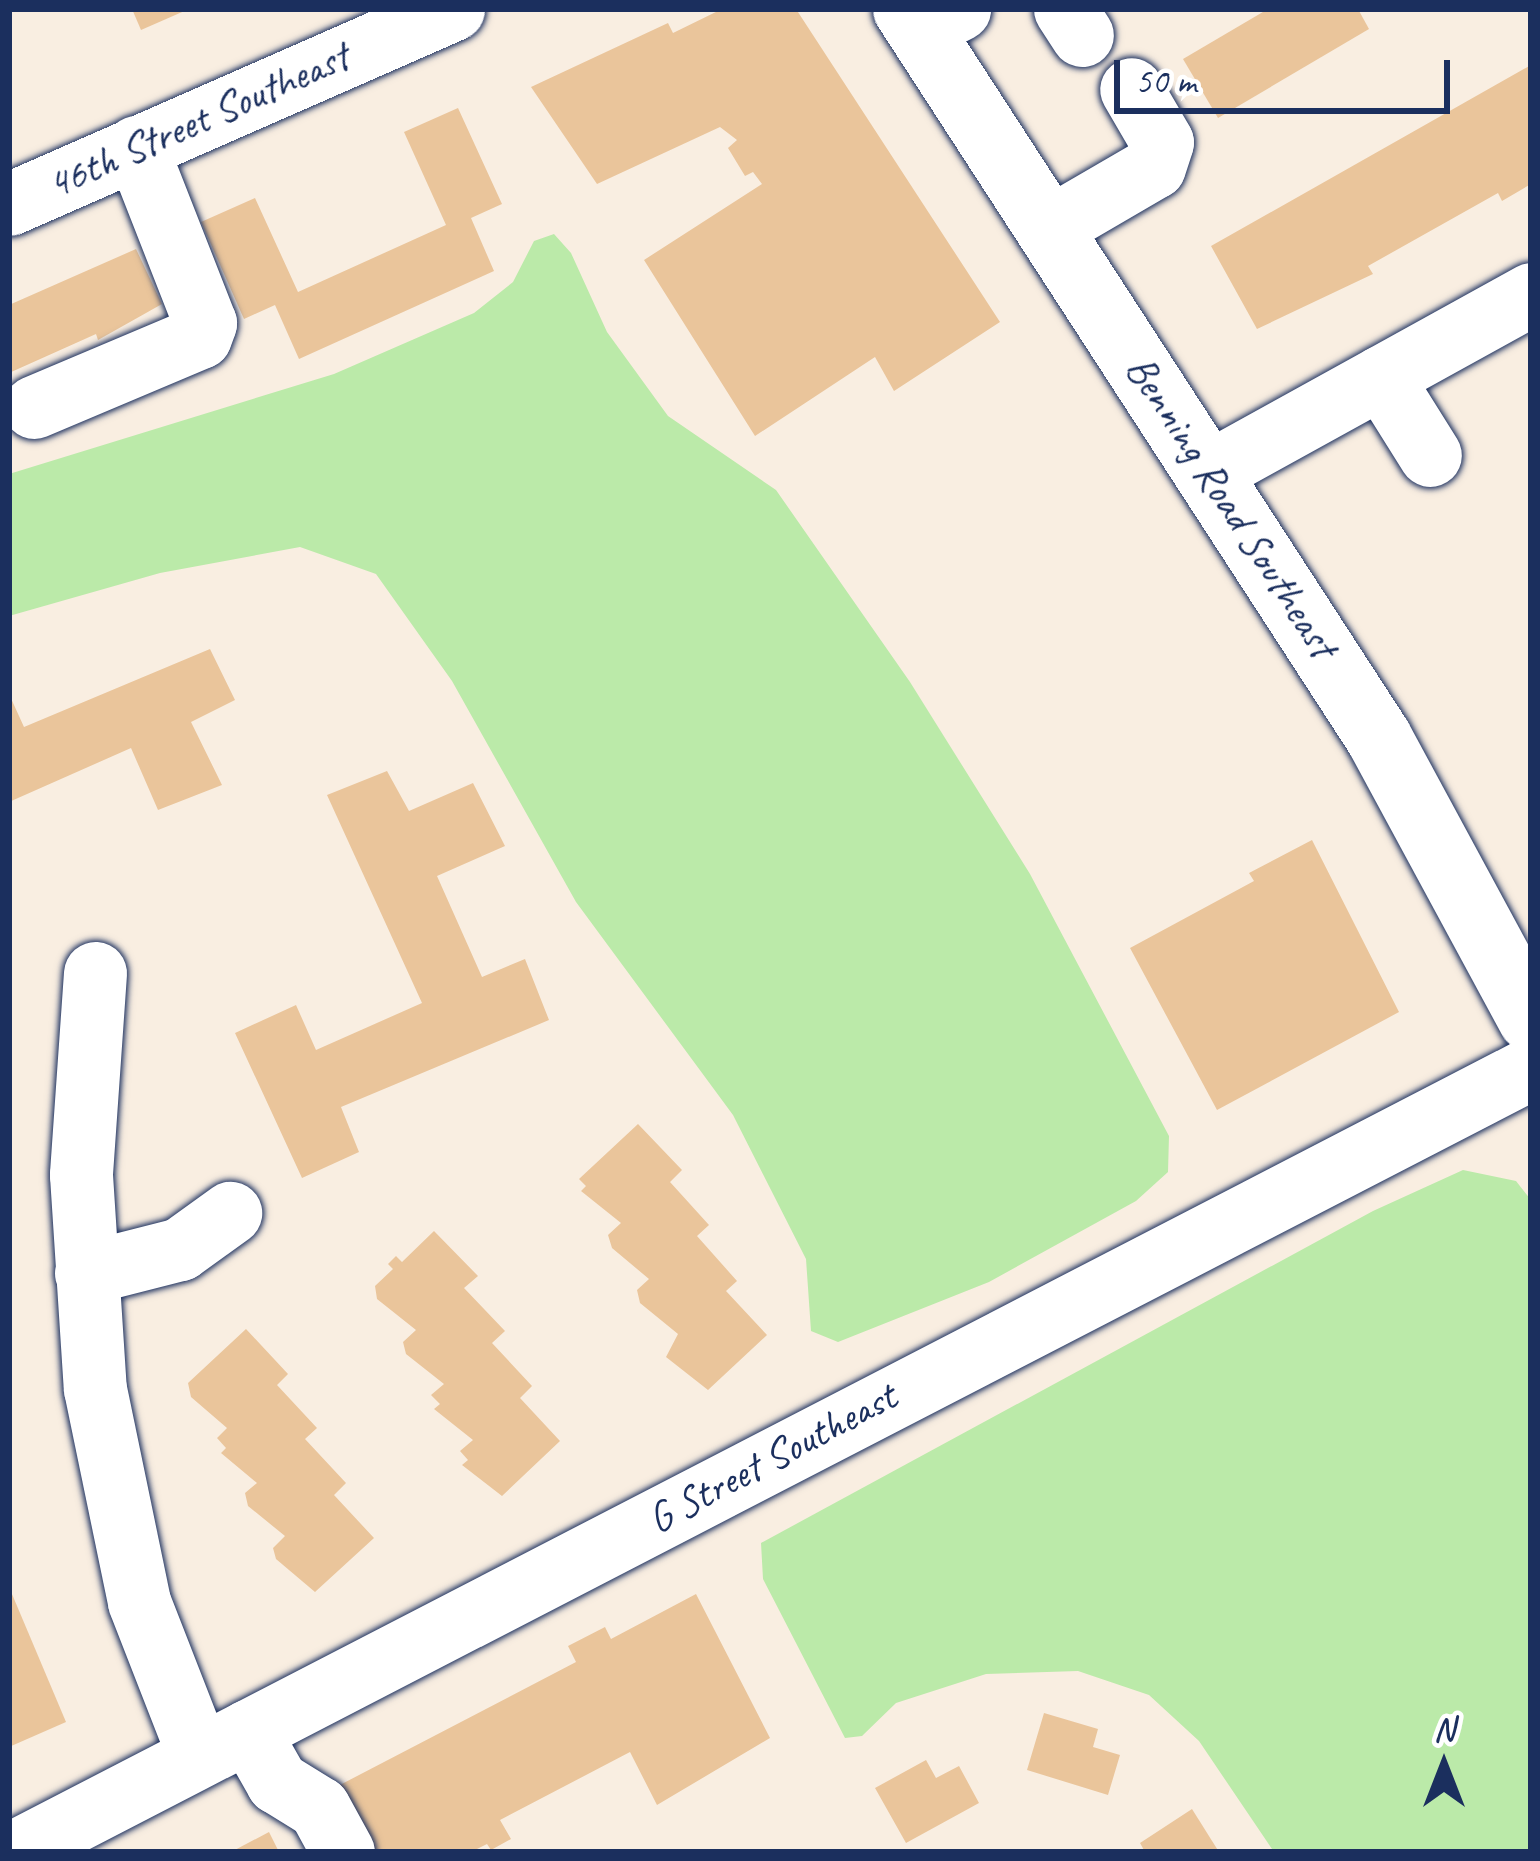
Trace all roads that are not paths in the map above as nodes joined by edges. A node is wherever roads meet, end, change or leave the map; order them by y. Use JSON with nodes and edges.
{"nodes":[{"id":1,"x":453,"y":9,"type":"edge"},
{"id":2,"x":928,"y":16,"type":"edge"},
{"id":3,"x":1131,"y":89,"type":"dead end"},
{"id":4,"x":136,"y":147,"type":"junction"},
{"id":5,"x":9,"y":204,"type":"edge"},
{"id":6,"x":1049,"y":228,"type":"junction"},
{"id":7,"x":1531,"y":293,"type":"edge"},
{"id":8,"x":1381,"y":376,"type":"junction"},
{"id":9,"x":34,"y":407,"type":"dead end"},
{"id":10,"x":1430,"y":455,"type":"dead end"},
{"id":11,"x":1209,"y":472,"type":"junction"},
{"id":12,"x":95,"y":974,"type":"dead end"},
{"id":13,"x":1531,"y":1019,"type":"edge"},
{"id":14,"x":1531,"y":1069,"type":"edge"},
{"id":15,"x":230,"y":1213,"type":"dead end"},
{"id":16,"x":86,"y":1273,"type":"junction"},
{"id":17,"x":224,"y":1743,"type":"junction"},
{"id":18,"x":14,"y":1852,"type":"edge"},
{"id":19,"x":343,"y":1852,"type":"edge"}],
"edges":[{"from":1,"to":4,"type":"street","name":"46th Street Southeast"},
{"from":2,"to":6,"type":"main road","name":"Benning Road Southeast"},
{"from":3,"to":6,"type":"street"},
{"from":4,"to":5,"type":"street","name":"46th Street Southeast"},
{"from":4,"to":9,"type":"street"},
{"from":6,"to":11,"type":"main road","name":"Benning Road Southeast"},
{"from":7,"to":8,"type":"street"},
{"from":8,"to":10,"type":"street"},
{"from":8,"to":11,"type":"street"},
{"from":11,"to":13,"type":"main road","name":"Benning Road Southeast"},
{"from":12,"to":16,"type":"street"},
{"from":14,"to":17,"type":"street","name":"G Street Southeast"},
{"from":15,"to":16,"type":"street"},
{"from":16,"to":17,"type":"street"},
{"from":17,"to":18,"type":"street","name":"G Street Southeast"},
{"from":17,"to":19,"type":"street"}]}
